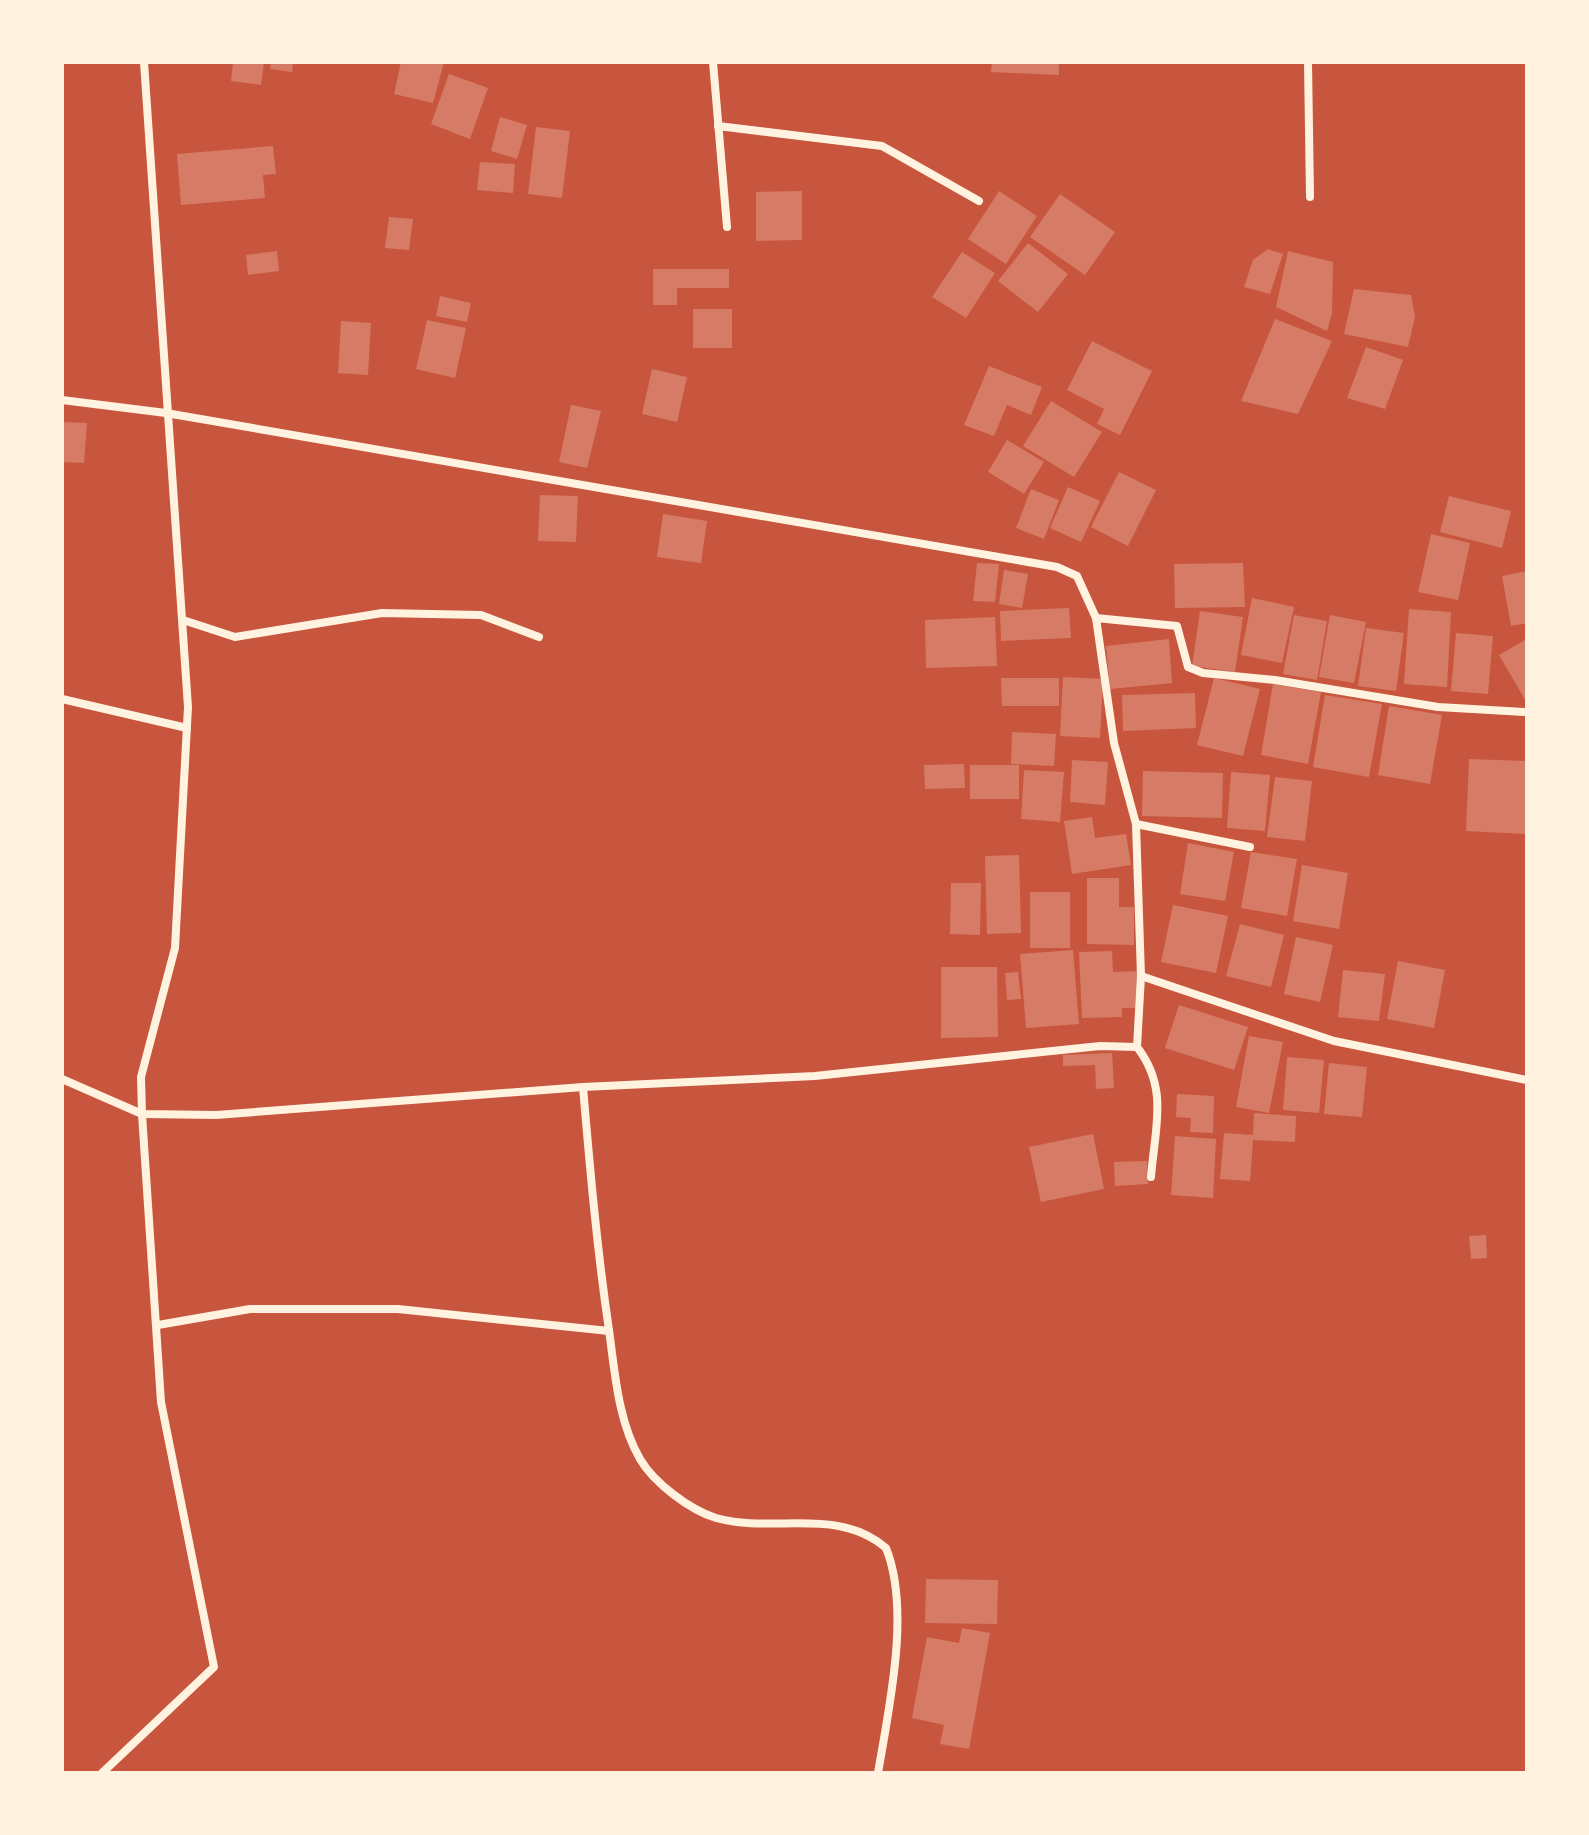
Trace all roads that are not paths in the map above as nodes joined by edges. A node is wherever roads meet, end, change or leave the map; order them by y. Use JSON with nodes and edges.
{"nodes":[{"id":1,"x":144,"y":62,"type":"edge"},
{"id":2,"x":713,"y":62,"type":"edge"},
{"id":3,"x":1308,"y":62,"type":"edge"},
{"id":4,"x":718,"y":126,"type":"junction"},
{"id":5,"x":1310,"y":197,"type":"dead end"},
{"id":6,"x":979,"y":201,"type":"dead end"},
{"id":7,"x":727,"y":227,"type":"dead end"},
{"id":8,"x":62,"y":400,"type":"edge"},
{"id":9,"x":166,"y":413,"type":"junction"},
{"id":10,"x":1096,"y":618,"type":"junction"},
{"id":11,"x":183,"y":620,"type":"junction"},
{"id":12,"x":539,"y":637,"type":"dead end"},
{"id":13,"x":62,"y":699,"type":"edge"},
{"id":14,"x":1524,"y":712,"type":"dead end"},
{"id":15,"x":187,"y":728,"type":"junction"},
{"id":16,"x":1136,"y":824,"type":"junction"},
{"id":17,"x":1250,"y":847,"type":"dead end"},
{"id":18,"x":1141,"y":976,"type":"junction"},
{"id":19,"x":1137,"y":1047,"type":"junction"},
{"id":20,"x":62,"y":1079,"type":"edge"},
{"id":21,"x":1527,"y":1080,"type":"edge"},
{"id":22,"x":583,"y":1087,"type":"junction"},
{"id":23,"x":142,"y":1114,"type":"junction"},
{"id":24,"x":1151,"y":1177,"type":"dead end"},
{"id":25,"x":158,"y":1325,"type":"junction"},
{"id":26,"x":609,"y":1331,"type":"junction"},
{"id":27,"x":102,"y":1773,"type":"edge"},
{"id":28,"x":878,"y":1773,"type":"edge"}],
"edges":[{"from":1,"to":9,"type":"street"},
{"from":2,"to":4,"type":"street"},
{"from":3,"to":5,"type":"street"},
{"from":4,"to":6,"type":"street"},
{"from":4,"to":7,"type":"street"},
{"from":8,"to":9,"type":"street"},
{"from":9,"to":10,"type":"street"},
{"from":9,"to":11,"type":"street"},
{"from":10,"to":14,"type":"street"},
{"from":10,"to":16,"type":"street"},
{"from":11,"to":12,"type":"street"},
{"from":11,"to":15,"type":"street"},
{"from":13,"to":15,"type":"street"},
{"from":15,"to":23,"type":"street"},
{"from":16,"to":17,"type":"street"},
{"from":16,"to":18,"type":"street"},
{"from":18,"to":19,"type":"street"},
{"from":18,"to":21,"type":"street"},
{"from":19,"to":22,"type":"street"},
{"from":19,"to":24,"type":"street"},
{"from":20,"to":23,"type":"street"},
{"from":22,"to":23,"type":"street"},
{"from":22,"to":26,"type":"street"},
{"from":23,"to":25,"type":"street"},
{"from":25,"to":26,"type":"street"},
{"from":25,"to":27,"type":"street"},
{"from":26,"to":28,"type":"street"}]}
